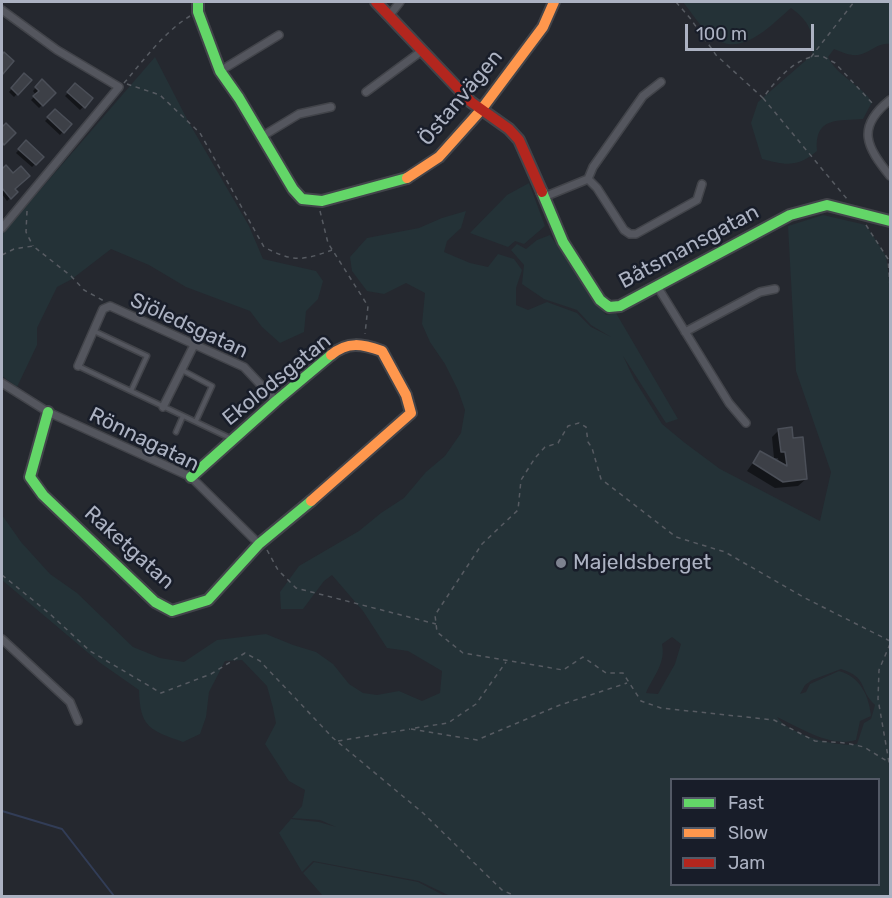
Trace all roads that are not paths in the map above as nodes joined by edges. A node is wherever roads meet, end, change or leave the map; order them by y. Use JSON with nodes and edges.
{"nodes":[{"id":1,"x":376,"y":2,"type":"edge"},
{"id":2,"x":400,"y":2,"type":"edge"},
{"id":3,"x":554,"y":2,"type":"edge"},
{"id":4,"x":198,"y":7,"type":"edge"},
{"id":5,"x":2,"y":10,"type":"edge"},
{"id":6,"x":389,"y":16,"type":"junction"},
{"id":7,"x":279,"y":35,"type":"dead end"},
{"id":8,"x":423,"y":50,"type":"junction"},
{"id":9,"x":220,"y":71,"type":"junction"},
{"id":10,"x":661,"y":82,"type":"dead end"},
{"id":11,"x":366,"y":92,"type":"dead end"},
{"id":12,"x":891,"y":100,"type":"edge"},
{"id":13,"x":331,"y":107,"type":"dead end"},
{"id":14,"x":481,"y":110,"type":"junction"},
{"id":15,"x":261,"y":137,"type":"junction"},
{"id":16,"x":891,"y":176,"type":"edge"},
{"id":17,"x":588,"y":179,"type":"junction"},
{"id":18,"x":702,"y":184,"type":"dead end"},
{"id":19,"x":544,"y":197,"type":"junction"},
{"id":20,"x":891,"y":221,"type":"edge"},
{"id":21,"x":2,"y":228,"type":"edge"},
{"id":22,"x":657,"y":286,"type":"junction"},
{"id":23,"x":775,"y":289,"type":"dead end"},
{"id":24,"x":93,"y":330,"type":"junction"},
{"id":25,"x":685,"y":332,"type":"junction"},
{"id":26,"x":194,"y":345,"type":"junction"},
{"id":27,"x":78,"y":366,"type":"joint"},
{"id":28,"x":181,"y":370,"type":"junction"},
{"id":29,"x":2,"y":383,"type":"edge"},
{"id":30,"x":131,"y":391,"type":"junction"},
{"id":31,"x":276,"y":401,"type":"junction"},
{"id":32,"x":163,"y":407,"type":"junction"},
{"id":33,"x":48,"y":412,"type":"junction"},
{"id":34,"x":183,"y":416,"type":"junction"},
{"id":35,"x":195,"y":422,"type":"junction"},
{"id":36,"x":746,"y":423,"type":"dead end"},
{"id":37,"x":176,"y":432,"type":"dead end"},
{"id":38,"x":234,"y":440,"type":"junction"},
{"id":39,"x":191,"y":477,"type":"junction"},
{"id":40,"x":260,"y":542,"type":"junction"},
{"id":41,"x":2,"y":639,"type":"edge"},
{"id":42,"x":78,"y":721,"type":"dead end"}],
"edges":[{"from":1,"to":6,"type":"street","name":"Båtsmansgatan"},
{"from":2,"to":6,"type":"street"},
{"from":3,"to":14,"type":"street","name":"Östanvägen"},
{"from":4,"to":9,"type":"street"},
{"from":5,"to":21,"type":"street"},
{"from":6,"to":8,"type":"street","name":"Båtsmansgatan"},
{"from":7,"to":9,"type":"street"},
{"from":8,"to":11,"type":"street"},
{"from":8,"to":14,"type":"street","name":"Båtsmansgatan"},
{"from":9,"to":15,"type":"street"},
{"from":10,"to":17,"type":"street"},
{"from":12,"to":16,"type":"street"},
{"from":13,"to":15,"type":"street"},
{"from":14,"to":15,"type":"street","name":"Östanvägen"},
{"from":14,"to":19,"type":"street","name":"Båtsmansgatan"},
{"from":17,"to":18,"type":"street"},
{"from":17,"to":19,"type":"street"},
{"from":19,"to":22,"type":"street","name":"Båtsmansgatan"},
{"from":20,"to":22,"type":"street","name":"Båtsmansgatan"},
{"from":22,"to":25,"type":"street"},
{"from":23,"to":25,"type":"street"},
{"from":24,"to":26,"type":"street","name":"Sjöledsgatan"},
{"from":24,"to":27,"type":"street","name":"Sjöledsgatan"},
{"from":24,"to":30,"type":"lane"},
{"from":25,"to":36,"type":"street"},
{"from":26,"to":28,"type":"street"},
{"from":26,"to":31,"type":"street","name":"Sjöledsgatan"},
{"from":27,"to":30,"type":"lane"},
{"from":28,"to":32,"type":"street"},
{"from":28,"to":35,"type":"lane"},
{"from":29,"to":33,"type":"street","name":"Rönnagatan"},
{"from":30,"to":32,"type":"lane"},
{"from":31,"to":38,"type":"street","name":"Ekolodsgatan"},
{"from":31,"to":40,"type":"street","name":"Ekolodsgatan"},
{"from":32,"to":34,"type":"lane"},
{"from":33,"to":39,"type":"street","name":"Rönnagatan"},
{"from":33,"to":40,"type":"street","name":"Raketgatan"},
{"from":34,"to":35,"type":"lane"},
{"from":34,"to":37,"type":"lane"},
{"from":35,"to":38,"type":"lane"},
{"from":38,"to":39,"type":"street","name":"Ekolodsgatan"},
{"from":39,"to":40,"type":"street","name":"Rönnagatan"},
{"from":41,"to":42,"type":"street"}]}
